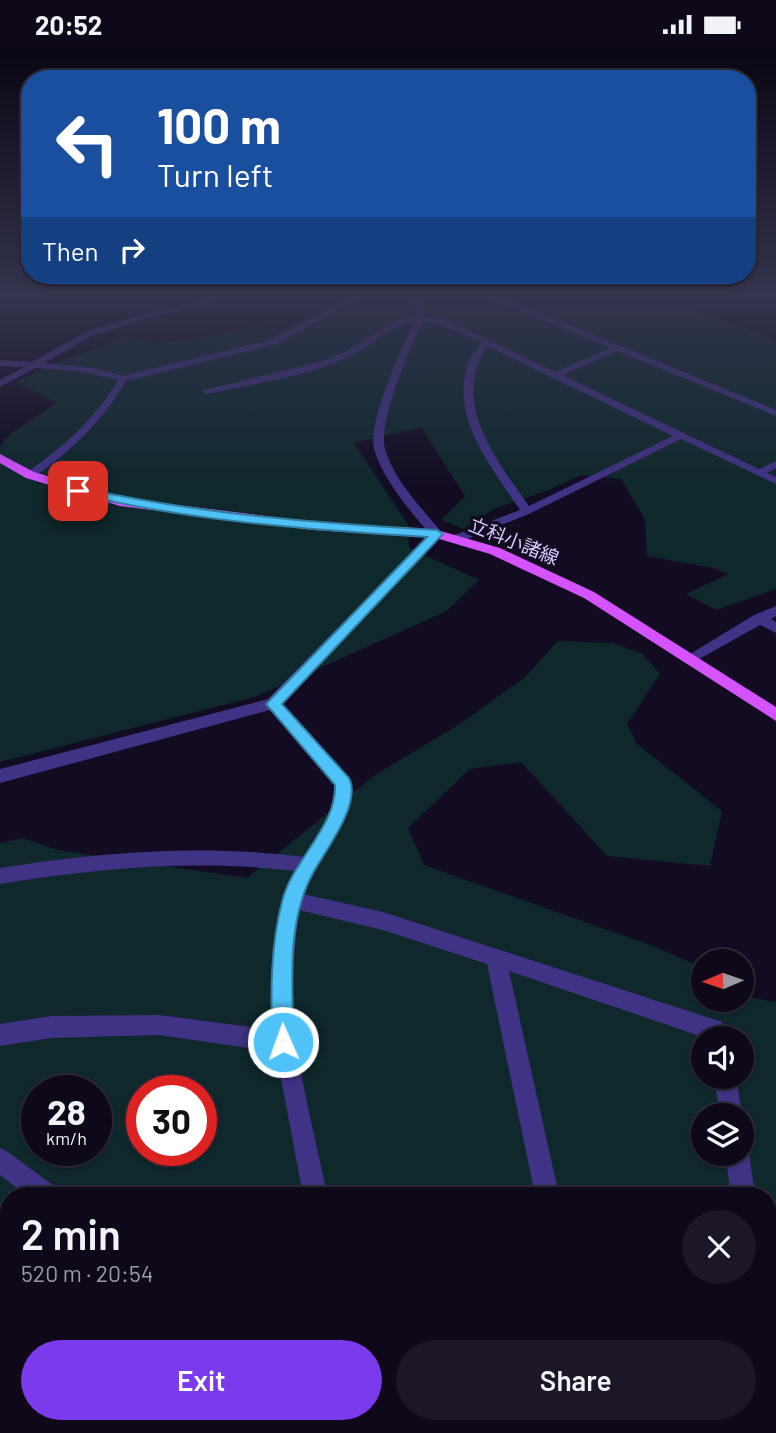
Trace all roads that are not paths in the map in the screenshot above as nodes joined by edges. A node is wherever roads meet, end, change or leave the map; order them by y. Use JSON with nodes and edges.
{"nodes":[{"id":1,"x":45,"y":359,"type":"edge"},
{"id":2,"x":206,"y":359,"type":"edge"},
{"id":3,"x":338,"y":359,"type":"edge"},
{"id":4,"x":402,"y":359,"type":"edge"},
{"id":5,"x":475,"y":359,"type":"edge"},
{"id":6,"x":517,"y":359,"type":"edge"},
{"id":7,"x":594,"y":359,"type":"edge"},
{"id":8,"x":645,"y":359,"type":"edge"},
{"id":9,"x":0,"y":363,"type":"edge"},
{"id":10,"x":553,"y":376,"type":"junction"},
{"id":11,"x":123,"y":379,"type":"junction"},
{"id":12,"x":0,"y":384,"type":"edge"},
{"id":13,"x":206,"y":391,"type":"dead end"},
{"id":14,"x":776,"y":413,"type":"edge"},
{"id":15,"x":680,"y":436,"type":"junction"},
{"id":16,"x":0,"y":458,"type":"edge"},
{"id":17,"x":776,"y":464,"type":"edge"},
{"id":18,"x":759,"y":473,"type":"junction"},
{"id":19,"x":30,"y":475,"type":"junction"},
{"id":20,"x":776,"y":481,"type":"edge"},
{"id":21,"x":527,"y":511,"type":"junction"},
{"id":22,"x":437,"y":534,"type":"junction"},
{"id":23,"x":456,"y":538,"type":"junction"},
{"id":24,"x":776,"y":610,"type":"edge"},
{"id":25,"x":760,"y":618,"type":"junction"},
{"id":26,"x":776,"y":628,"type":"edge"},
{"id":27,"x":689,"y":659,"type":"junction"},
{"id":28,"x":273,"y":704,"type":"junction"},
{"id":29,"x":776,"y":715,"type":"edge"},
{"id":30,"x":0,"y":776,"type":"edge"},
{"id":31,"x":308,"y":865,"type":"junction"},
{"id":32,"x":0,"y":876,"type":"edge"},
{"id":33,"x":291,"y":900,"type":"junction"},
{"id":34,"x":496,"y":958,"type":"junction"},
{"id":35,"x":706,"y":1026,"type":"edge"},
{"id":36,"x":0,"y":1035,"type":"edge"},
{"id":37,"x":283,"y":1042,"type":"junction"},
{"id":38,"x":0,"y":1160,"type":"edge"},
{"id":39,"x":739,"y":1166,"type":"edge"},
{"id":40,"x":35,"y":1187,"type":"edge"},
{"id":41,"x":313,"y":1187,"type":"edge"},
{"id":42,"x":545,"y":1187,"type":"edge"},
{"id":43,"x":742,"y":1187,"type":"edge"}],
"edges":[{"from":1,"to":12,"type":"street"},
{"from":2,"to":11,"type":"street"},
{"from":3,"to":13,"type":"street"},
{"from":4,"to":22,"type":"street"},
{"from":5,"to":21,"type":"street"},
{"from":6,"to":10,"type":"street"},
{"from":7,"to":10,"type":"street"},
{"from":8,"to":14,"type":"street"},
{"from":9,"to":11,"type":"street"},
{"from":10,"to":15,"type":"street"},
{"from":11,"to":19,"type":"street"},
{"from":15,"to":18,"type":"street"},
{"from":15,"to":21,"type":"street"},
{"from":16,"to":19,"type":"main road","name":"立科小諸線"},
{"from":17,"to":18,"type":"street"},
{"from":18,"to":20,"type":"street"},
{"from":19,"to":22,"type":"main road","name":"立科小諸線"},
{"from":21,"to":23,"type":"street"},
{"from":22,"to":23,"type":"main road","name":"立科小諸線"},
{"from":22,"to":28,"type":"street"},
{"from":23,"to":27,"type":"main road","name":"立科小諸線"},
{"from":24,"to":25,"type":"street"},
{"from":25,"to":26,"type":"street"},
{"from":25,"to":27,"type":"street"},
{"from":27,"to":29,"type":"main road","name":"立科小諸線"},
{"from":28,"to":30,"type":"street"},
{"from":28,"to":31,"type":"street"},
{"from":31,"to":32,"type":"street"},
{"from":31,"to":33,"type":"street"},
{"from":33,"to":34,"type":"street"},
{"from":33,"to":37,"type":"street"},
{"from":34,"to":35,"type":"street"},
{"from":34,"to":42,"type":"street"},
{"from":36,"to":37,"type":"street"},
{"from":37,"to":41,"type":"street"},
{"from":38,"to":40,"type":"street"},
{"from":39,"to":43,"type":"street"}]}
